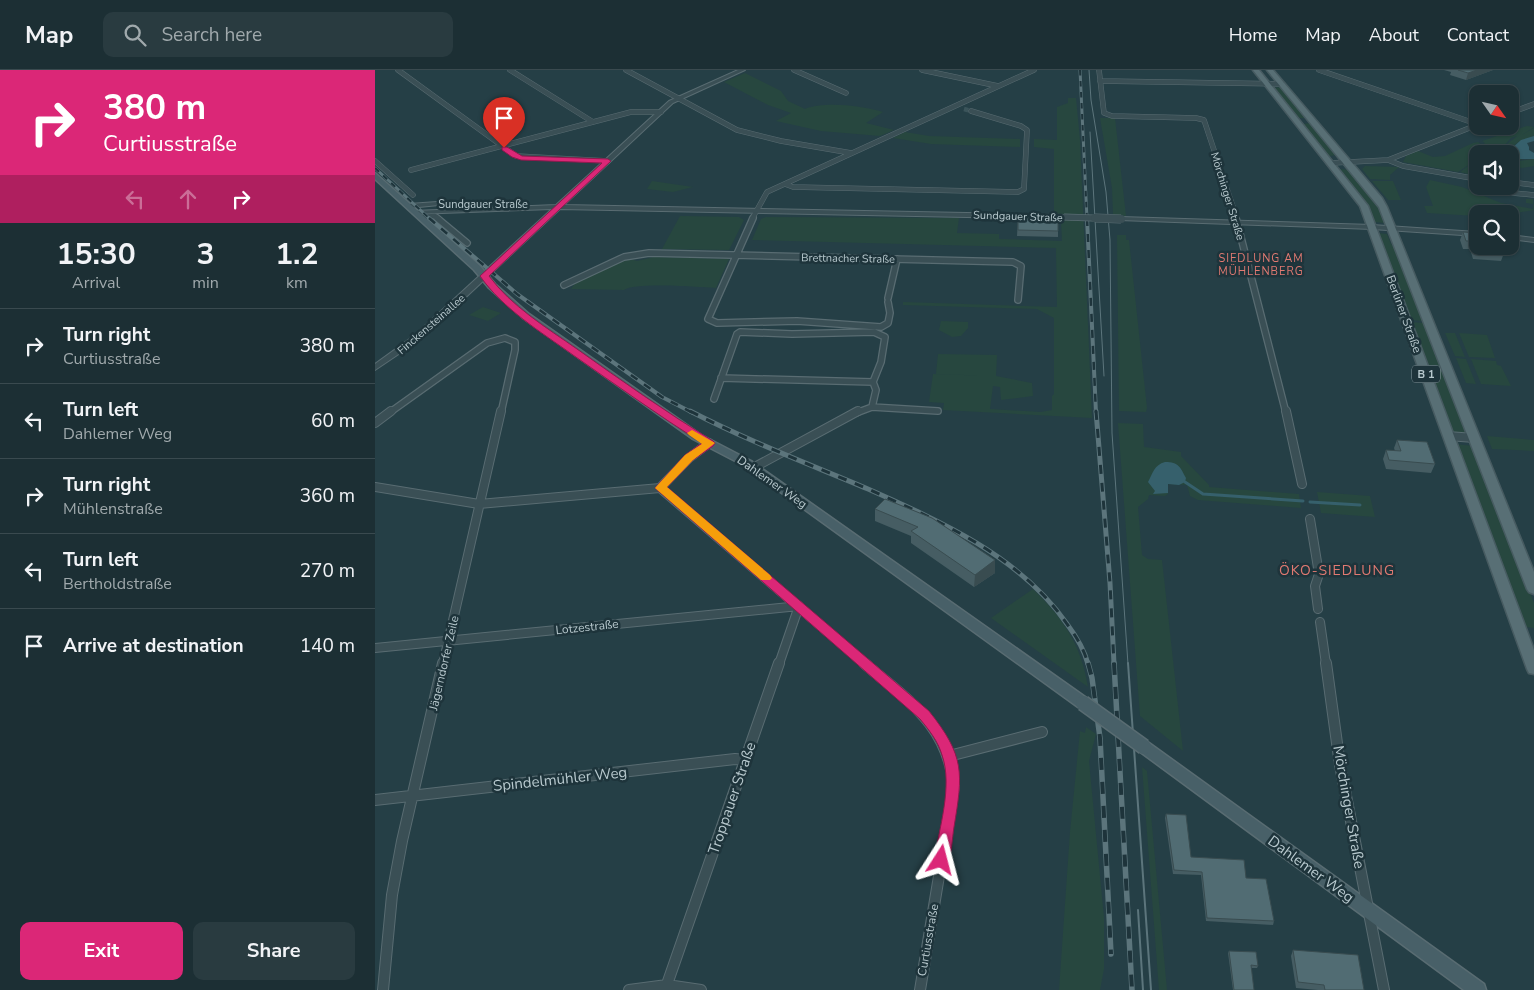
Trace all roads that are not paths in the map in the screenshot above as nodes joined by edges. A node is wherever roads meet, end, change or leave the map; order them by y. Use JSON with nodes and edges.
{"nodes":[{"id":1,"x":398,"y":70,"type":"edge"},
{"id":2,"x":510,"y":70,"type":"edge"},
{"id":3,"x":626,"y":70,"type":"edge"},
{"id":4,"x":742,"y":70,"type":"edge"},
{"id":5,"x":794,"y":70,"type":"edge"},
{"id":6,"x":922,"y":70,"type":"edge"},
{"id":7,"x":1033,"y":70,"type":"edge"},
{"id":8,"x":1099,"y":70,"type":"edge"},
{"id":9,"x":1256,"y":70,"type":"edge"},
{"id":10,"x":1270,"y":70,"type":"edge"},
{"id":11,"x":1319,"y":70,"type":"edge"},
{"id":12,"x":1100,"y":81,"type":"junction"},
{"id":13,"x":1267,"y":84,"type":"junction"},
{"id":14,"x":1281,"y":84,"type":"junction"},
{"id":15,"x":997,"y":86,"type":"junction"},
{"id":16,"x":846,"y":93,"type":"dead end"},
{"id":17,"x":679,"y":99,"type":"junction"},
{"id":18,"x":1534,"y":104,"type":"edge"},
{"id":19,"x":954,"y":106,"type":"junction"},
{"id":20,"x":964,"y":109,"type":"tunnel mouth"},
{"id":21,"x":1519,"y":110,"type":"edge"},
{"id":22,"x":971,"y":111,"type":"tunnel mouth"},
{"id":23,"x":661,"y":112,"type":"junction"},
{"id":24,"x":1469,"y":121,"type":"edge"},
{"id":25,"x":593,"y":122,"type":"junction"},
{"id":26,"x":1469,"y":127,"type":"edge"},
{"id":27,"x":502,"y":146,"type":"junction"},
{"id":28,"x":851,"y":154,"type":"junction"},
{"id":29,"x":1387,"y":160,"type":"junction"},
{"id":30,"x":375,"y":161,"type":"edge"},
{"id":31,"x":608,"y":161,"type":"junction"},
{"id":32,"x":1331,"y":163,"type":"junction"},
{"id":33,"x":1347,"y":163,"type":"junction"},
{"id":34,"x":384,"y":168,"type":"junction"},
{"id":35,"x":411,"y":170,"type":"dead end"},
{"id":36,"x":375,"y":171,"type":"edge"},
{"id":37,"x":376,"y":178,"type":"edge"},
{"id":38,"x":1469,"y":178,"type":"edge"},
{"id":39,"x":1519,"y":182,"type":"edge"},
{"id":40,"x":785,"y":184,"type":"junction"},
{"id":41,"x":401,"y":185,"type":"junction"},
{"id":42,"x":1534,"y":185,"type":"edge"},
{"id":43,"x":389,"y":188,"type":"junction"},
{"id":44,"x":1519,"y":194,"type":"edge"},
{"id":45,"x":413,"y":195,"type":"dead end"},
{"id":46,"x":1534,"y":196,"type":"edge"},
{"id":47,"x":409,"y":206,"type":"junction"},
{"id":48,"x":558,"y":207,"type":"junction"},
{"id":49,"x":755,"y":212,"type":"junction"},
{"id":50,"x":418,"y":215,"type":"junction"},
{"id":51,"x":1238,"y":223,"type":"junction"},
{"id":52,"x":1372,"y":227,"type":"junction"},
{"id":53,"x":1391,"y":228,"type":"junction"},
{"id":54,"x":1469,"y":233,"type":"edge"},
{"id":55,"x":1519,"y":238,"type":"edge"},
{"id":56,"x":1534,"y":240,"type":"edge"},
{"id":57,"x":467,"y":243,"type":"dead end"},
{"id":58,"x":737,"y":255,"type":"junction"},
{"id":59,"x":897,"y":259,"type":"junction"},
{"id":60,"x":484,"y":276,"type":"junction"},
{"id":61,"x":564,"y":284,"type":"dead end"},
{"id":62,"x":1018,"y":300,"type":"dead end"},
{"id":63,"x":375,"y":368,"type":"edge"},
{"id":64,"x":721,"y":378,"type":"junction"},
{"id":65,"x":873,"y":382,"type":"junction"},
{"id":66,"x":714,"y":399,"type":"dead end"},
{"id":67,"x":872,"y":407,"type":"junction"},
{"id":68,"x":938,"y":411,"type":"dead end"},
{"id":69,"x":375,"y":423,"type":"edge"},
{"id":70,"x":1448,"y":436,"type":"junction"},
{"id":71,"x":1474,"y":438,"type":"junction"},
{"id":72,"x":709,"y":443,"type":"junction"},
{"id":73,"x":753,"y":468,"type":"junction"},
{"id":74,"x":1302,"y":484,"type":"dead end"},
{"id":75,"x":375,"y":487,"type":"edge"},
{"id":76,"x":660,"y":488,"type":"junction"},
{"id":77,"x":479,"y":504,"type":"junction"},
{"id":78,"x":1310,"y":519,"type":"dead end"},
{"id":79,"x":1534,"y":590,"type":"edge"},
{"id":80,"x":799,"y":606,"type":"junction"},
{"id":81,"x":1318,"y":609,"type":"dead end"},
{"id":82,"x":1320,"y":622,"type":"dead end"},
{"id":83,"x":449,"y":640,"type":"junction"},
{"id":84,"x":375,"y":648,"type":"edge"},
{"id":85,"x":1534,"y":669,"type":"edge"},
{"id":86,"x":1042,"y":732,"type":"dead end"},
{"id":87,"x":949,"y":756,"type":"junction"},
{"id":88,"x":745,"y":760,"type":"junction"},
{"id":89,"x":414,"y":796,"type":"junction"},
{"id":90,"x":375,"y":800,"type":"edge"},
{"id":91,"x":1369,"y":911,"type":"junction"},
{"id":92,"x":666,"y":988,"type":"edge"},
{"id":93,"x":383,"y":990,"type":"edge"},
{"id":94,"x":629,"y":990,"type":"edge"},
{"id":95,"x":701,"y":990,"type":"edge"},
{"id":96,"x":919,"y":990,"type":"edge"},
{"id":97,"x":1384,"y":990,"type":"edge"},
{"id":98,"x":1477,"y":990,"type":"edge"}],
"edges":[{"from":1,"to":27,"type":"street"},
{"from":2,"to":25,"type":"street"},
{"from":3,"to":17,"type":"street"},
{"from":4,"to":17,"type":"street","name":"Finckensteinallee"},
{"from":5,"to":16,"type":"street"},
{"from":6,"to":15,"type":"street"},
{"from":7,"to":15,"type":"street"},
{"from":8,"to":12,"type":"street"},
{"from":9,"to":13,"type":"main road","name":"Berliner Straße","number":"B 1"},
{"from":10,"to":14,"type":"main road","name":"Berliner Straße","number":"B 1"},
{"from":11,"to":24,"type":"street"},
{"from":12,"to":13,"type":"street"},
{"from":12,"to":51,"type":"street","name":"Mörchinger Straße"},
{"from":13,"to":14,"type":"street"},
{"from":13,"to":32,"type":"main road","name":"Berliner Straße","number":"B 1"},
{"from":14,"to":33,"type":"main road","name":"Berliner Straße","number":"B 1"},
{"from":15,"to":19,"type":"street"},
{"from":17,"to":23,"type":"street","name":"Finckensteinallee"},
{"from":17,"to":28,"type":"street"},
{"from":18,"to":21,"type":"street"},
{"from":19,"to":20,"type":"street"},
{"from":19,"to":28,"type":"street"},
{"from":22,"to":40,"type":"street"},
{"from":23,"to":25,"type":"street"},
{"from":23,"to":31,"type":"street","name":"Finckensteinallee"},
{"from":25,"to":27,"type":"street"},
{"from":26,"to":29,"type":"street"},
{"from":27,"to":31,"type":"street"},
{"from":27,"to":35,"type":"street"},
{"from":28,"to":40,"type":"street"},
{"from":29,"to":33,"type":"street"},
{"from":29,"to":38,"type":"street"},
{"from":30,"to":34,"type":"street"},
{"from":31,"to":48,"type":"street","name":"Finckensteinallee"},
{"from":32,"to":33,"type":"street"},
{"from":32,"to":52,"type":"main road","name":"Berliner Straße","number":"B 1"},
{"from":33,"to":53,"type":"main road","name":"Berliner Straße","number":"B 1"},
{"from":34,"to":36,"type":"street"},
{"from":34,"to":41,"type":"street"},
{"from":37,"to":43,"type":"main road","name":"Dahlemer Weg"},
{"from":39,"to":42,"type":"street"},
{"from":40,"to":49,"type":"street"},
{"from":41,"to":43,"type":"street"},
{"from":41,"to":45,"type":"street"},
{"from":43,"to":47,"type":"main road","name":"Dahlemer Weg"},
{"from":44,"to":46,"type":"street"},
{"from":47,"to":48,"type":"street","name":"Sundgauer Straße"},
{"from":47,"to":50,"type":"main road","name":"Dahlemer Weg"},
{"from":48,"to":49,"type":"street","name":"Sundgauer Straße"},
{"from":48,"to":50,"type":"street","name":"Sundgauer Straße"},
{"from":48,"to":60,"type":"street","name":"Finckensteinallee"},
{"from":49,"to":51,"type":"street","name":"Sundgauer Straße","bridge":true},
{"from":49,"to":58,"type":"street"},
{"from":50,"to":57,"type":"street","name":"Dahlemer Weg"},
{"from":50,"to":60,"type":"main road","name":"Dahlemer Weg"},
{"from":51,"to":52,"type":"street","name":"Sundgauer Straße"},
{"from":51,"to":74,"type":"street","name":"Mörchinger Straße"},
{"from":52,"to":53,"type":"street","name":"Sundgauer Straße"},
{"from":52,"to":70,"type":"main road","name":"Berliner Straße","number":"B 1"},
{"from":53,"to":54,"type":"street","name":"Sundgauer Straße"},
{"from":53,"to":71,"type":"main road","name":"Berliner Straße","number":"B 1"},
{"from":55,"to":56,"type":"street"},
{"from":58,"to":59,"type":"street","name":"Brettnacher Straße"},
{"from":58,"to":59,"type":"street"},
{"from":58,"to":61,"type":"street","name":"Brettnacher Straße"},
{"from":59,"to":62,"type":"street","name":"Brettnacher Straße"},
{"from":60,"to":63,"type":"street","name":"Finckensteinallee"},
{"from":60,"to":72,"type":"main road","name":"Dahlemer Weg"},
{"from":64,"to":65,"type":"street"},
{"from":64,"to":65,"type":"street"},
{"from":64,"to":66,"type":"street"},
{"from":65,"to":67,"type":"street"},
{"from":67,"to":68,"type":"street"},
{"from":67,"to":73,"type":"street"},
{"from":69,"to":77,"type":"street","name":"Jägerndorfer Zeile"},
{"from":70,"to":71,"type":"street"},
{"from":70,"to":85,"type":"main road","name":"Berliner Straße","number":"B 1"},
{"from":71,"to":79,"type":"main road","name":"Berliner Straße","number":"B 1"},
{"from":72,"to":73,"type":"main road","name":"Dahlemer Weg"},
{"from":72,"to":76,"type":"street"},
{"from":73,"to":91,"type":"main road","name":"Dahlemer Weg","bridge":true},
{"from":75,"to":77,"type":"street"},
{"from":76,"to":77,"type":"street"},
{"from":76,"to":80,"type":"street","name":"Curtiusstraße"},
{"from":77,"to":83,"type":"street","name":"Jägerndorfer Zeile"},
{"from":78,"to":81,"type":"street"},
{"from":80,"to":83,"type":"street","name":"Lotzestraße"},
{"from":80,"to":87,"type":"street","name":"Curtiusstraße"},
{"from":80,"to":88,"type":"street","name":"Troppauer Straße"},
{"from":82,"to":91,"type":"street","name":"Mörchinger Straße"},
{"from":83,"to":84,"type":"street","name":"Lotzestraße"},
{"from":83,"to":89,"type":"street","name":"Jägerndorfer Zeile"},
{"from":86,"to":87,"type":"street"},
{"from":87,"to":96,"type":"street","name":"Curtiusstraße"},
{"from":88,"to":89,"type":"street","name":"Spindelmühler Weg"},
{"from":88,"to":92,"type":"street","name":"Troppauer Straße"},
{"from":89,"to":90,"type":"street","name":"Spindelmühler Weg"},
{"from":89,"to":93,"type":"street","name":"Jägerndorfer Zeile"},
{"from":91,"to":97,"type":"street","name":"Mörchinger Straße"},
{"from":91,"to":98,"type":"main road","name":"Dahlemer Weg"},
{"from":92,"to":94,"type":"street"},
{"from":92,"to":95,"type":"street"}]}
